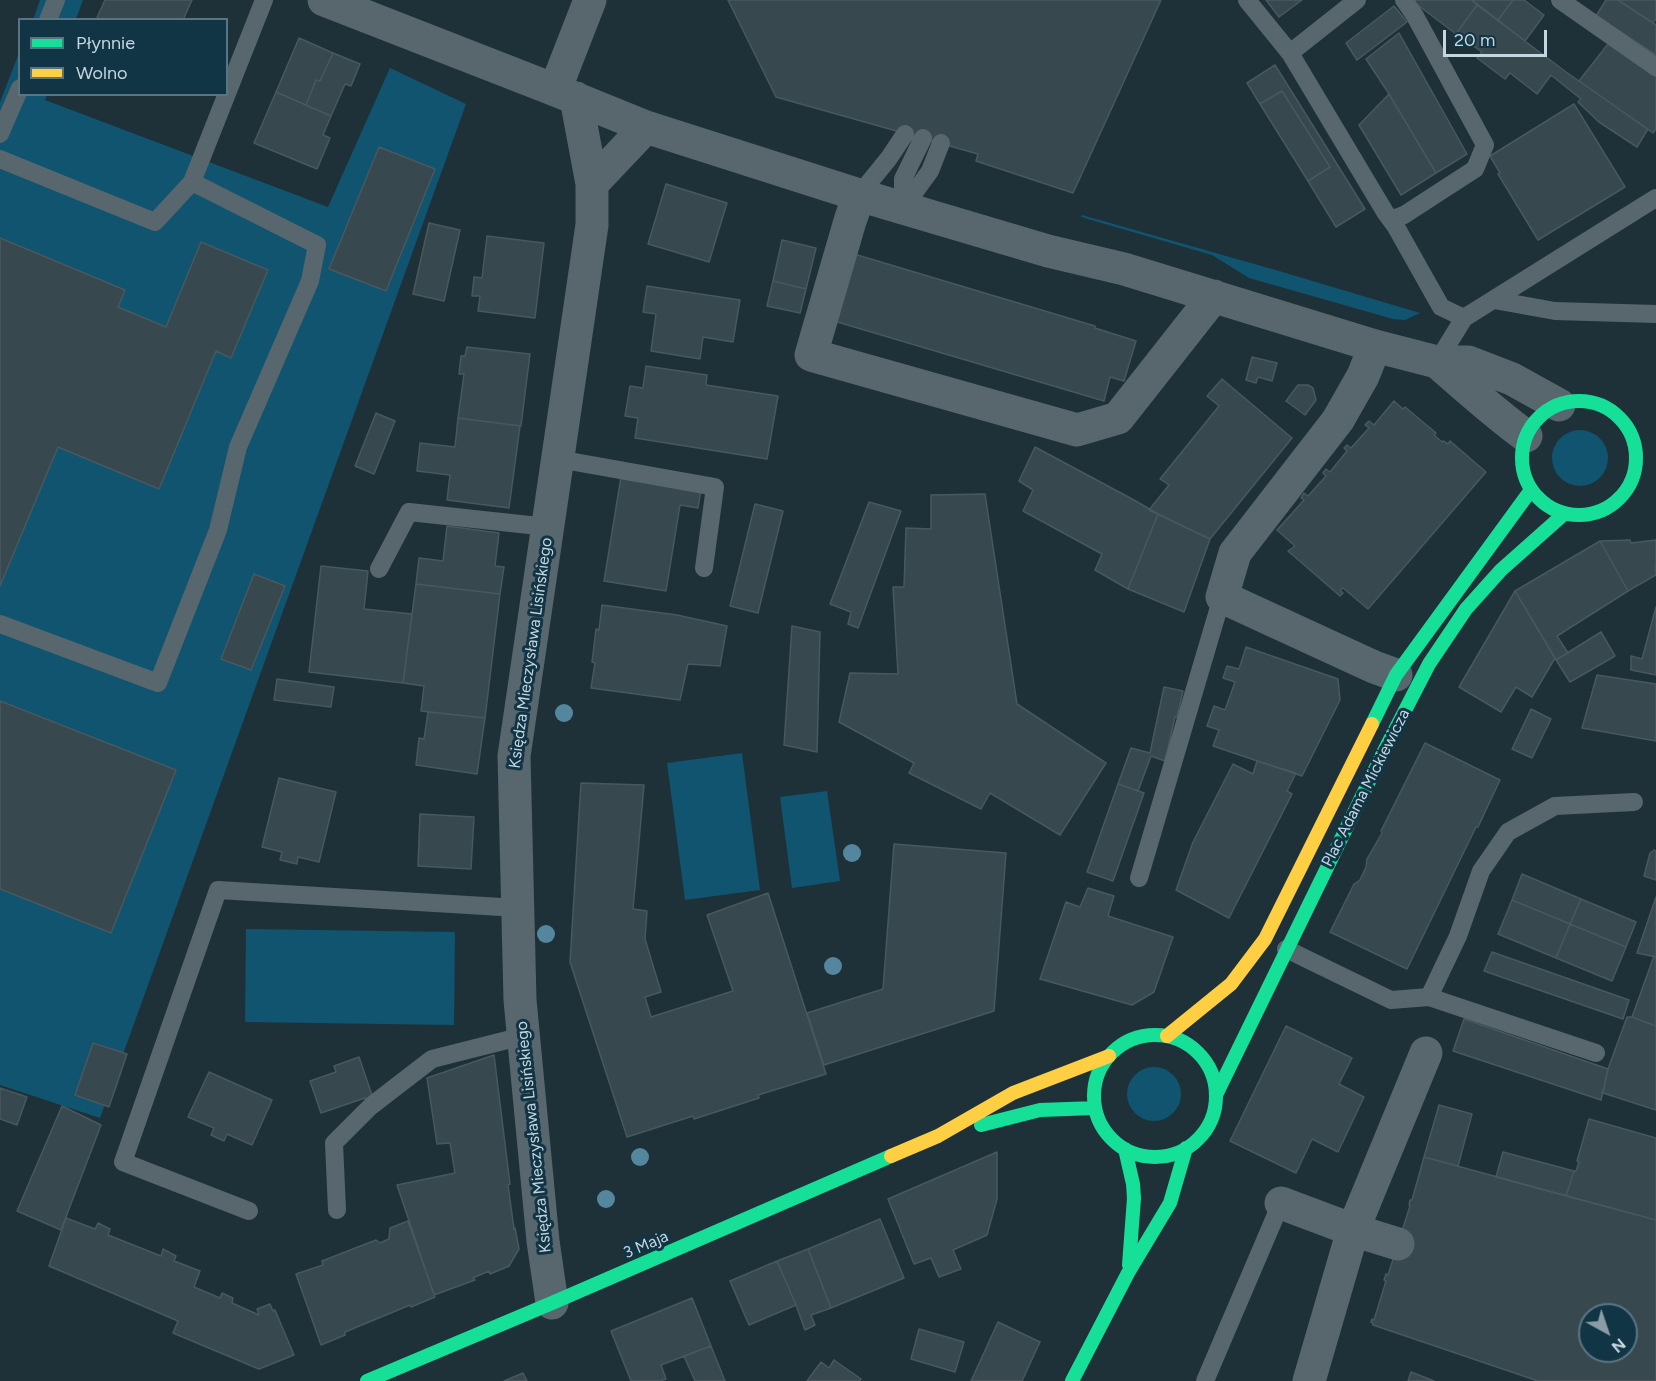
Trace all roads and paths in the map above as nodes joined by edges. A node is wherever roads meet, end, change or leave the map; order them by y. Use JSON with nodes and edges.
{"nodes":[{"id":1,"x":56,"y":0,"type":"edge"},
{"id":2,"x":264,"y":0,"type":"edge"},
{"id":3,"x":324,"y":0,"type":"edge"},
{"id":4,"x":590,"y":0,"type":"edge"},
{"id":5,"x":1247,"y":0,"type":"edge"},
{"id":6,"x":1357,"y":0,"type":"edge"},
{"id":7,"x":1404,"y":0,"type":"edge"},
{"id":8,"x":1560,"y":0,"type":"edge"},
{"id":9,"x":49,"y":18,"type":"edge"},
{"id":10,"x":1290,"y":53,"type":"junction"},
{"id":11,"x":1656,"y":67,"type":"edge"},
{"id":12,"x":228,"y":91,"type":"edge"},
{"id":13,"x":18,"y":92,"type":"edge"},
{"id":14,"x":566,"y":94,"type":"junction"},
{"id":15,"x":226,"y":96,"type":"edge"},
{"id":16,"x":646,"y":127,"type":"junction"},
{"id":17,"x":0,"y":134,"type":"edge"},
{"id":18,"x":941,"y":143,"type":"dead end"},
{"id":19,"x":0,"y":159,"type":"edge"},
{"id":20,"x":192,"y":182,"type":"junction"},
{"id":21,"x":592,"y":184,"type":"junction"},
{"id":22,"x":859,"y":195,"type":"junction"},
{"id":23,"x":1656,"y":198,"type":"edge"},
{"id":24,"x":903,"y":208,"type":"junction"},
{"id":25,"x":1391,"y":220,"type":"junction"},
{"id":26,"x":1214,"y":296,"type":"junction"},
{"id":27,"x":1494,"y":300,"type":"junction"},
{"id":28,"x":1656,"y":314,"type":"edge"},
{"id":29,"x":1464,"y":318,"type":"junction"},
{"id":30,"x":1375,"y":346,"type":"junction"},
{"id":31,"x":1437,"y":362,"type":"junction"},
{"id":32,"x":1558,"y":405,"type":"junction"},
{"id":33,"x":1526,"y":436,"type":"junction"},
{"id":34,"x":1634,"y":440,"type":"junction"},
{"id":35,"x":1648,"y":440,"type":"dead end"},
{"id":36,"x":558,"y":459,"type":"junction"},
{"id":37,"x":1646,"y":486,"type":"dead end"},
{"id":38,"x":1531,"y":490,"type":"junction"},
{"id":39,"x":1627,"y":491,"type":"junction"},
{"id":40,"x":1564,"y":514,"type":"junction"},
{"id":41,"x":548,"y":527,"type":"junction"},
{"id":42,"x":704,"y":568,"type":"dead end"},
{"id":43,"x":379,"y":569,"type":"dead end"},
{"id":44,"x":1222,"y":597,"type":"junction"},
{"id":45,"x":0,"y":624,"type":"edge"},
{"id":46,"x":1396,"y":675,"type":"junction"},
{"id":47,"x":1634,"y":802,"type":"dead end"},
{"id":48,"x":1139,"y":878,"type":"dead end"},
{"id":49,"x":518,"y":908,"type":"junction"},
{"id":50,"x":1286,"y":949,"type":"junction"},
{"id":51,"x":1429,"y":997,"type":"junction"},
{"id":52,"x":523,"y":1036,"type":"junction"},
{"id":53,"x":1167,"y":1036,"type":"junction"},
{"id":54,"x":1426,"y":1053,"type":"dead end"},
{"id":55,"x":1596,"y":1053,"type":"dead end"},
{"id":56,"x":1109,"y":1056,"type":"junction"},
{"id":57,"x":1216,"y":1095,"type":"junction"},
{"id":58,"x":1095,"y":1108,"type":"junction"},
{"id":59,"x":938,"y":1136,"type":"junction"},
{"id":60,"x":1186,"y":1148,"type":"junction"},
{"id":61,"x":1125,"y":1149,"type":"junction"},
{"id":62,"x":1281,"y":1203,"type":"joint"},
{"id":63,"x":337,"y":1210,"type":"dead end"},
{"id":64,"x":249,"y":1211,"type":"dead end"},
{"id":65,"x":1353,"y":1230,"type":"junction"},
{"id":66,"x":1398,"y":1244,"type":"dead end"},
{"id":67,"x":1128,"y":1273,"type":"junction"},
{"id":68,"x":552,"y":1303,"type":"junction"},
{"id":69,"x":367,"y":1381,"type":"edge"},
{"id":70,"x":1072,"y":1381,"type":"edge"},
{"id":71,"x":1205,"y":1381,"type":"edge"},
{"id":72,"x":1309,"y":1381,"type":"edge"}],
"edges":[{"from":1,"to":9,"type":"lane"},
{"from":2,"to":12,"type":"lane"},
{"from":3,"to":14,"type":"street"},
{"from":4,"to":14,"type":"street"},
{"from":5,"to":10,"type":"lane"},
{"from":6,"to":10,"type":"lane"},
{"from":7,"to":25,"type":"lane"},
{"from":8,"to":11,"type":"lane"},
{"from":10,"to":25,"type":"lane"},
{"from":13,"to":17,"type":"lane"},
{"from":14,"to":16,"type":"street"},
{"from":14,"to":21,"type":"street","name":"Księdza Mieczysława Lisińskiego"},
{"from":15,"to":20,"type":"lane"},
{"from":16,"to":21,"type":"street"},
{"from":16,"to":22,"type":"street"},
{"from":18,"to":24,"type":"lane"},
{"from":19,"to":20,"type":"lane"},
{"from":20,"to":45,"type":"lane"},
{"from":21,"to":36,"type":"street","name":"Księdza Mieczysława Lisińskiego"},
{"from":22,"to":24,"type":"street"},
{"from":22,"to":24,"type":"lane"},
{"from":22,"to":26,"type":"street"},
{"from":23,"to":27,"type":"lane"},
{"from":24,"to":26,"type":"street"},
{"from":25,"to":29,"type":"lane"},
{"from":26,"to":30,"type":"street"},
{"from":27,"to":28,"type":"lane"},
{"from":27,"to":29,"type":"lane"},
{"from":29,"to":31,"type":"lane"},
{"from":30,"to":31,"type":"street"},
{"from":30,"to":44,"type":"street"},
{"from":31,"to":32,"type":"street"},
{"from":31,"to":33,"type":"street"},
{"from":32,"to":33,"type":"main road"},
{"from":32,"to":34,"type":"main road"},
{"from":33,"to":38,"type":"main road"},
{"from":34,"to":35,"type":"main road"},
{"from":34,"to":39,"type":"main road"},
{"from":36,"to":41,"type":"street","name":"Księdza Mieczysława Lisińskiego"},
{"from":36,"to":42,"type":"lane"},
{"from":37,"to":39,"type":"main road"},
{"from":38,"to":40,"type":"main road"},
{"from":38,"to":46,"type":"main road","name":"Plac Adama Mickiewicza"},
{"from":39,"to":40,"type":"main road"},
{"from":40,"to":50,"type":"main road","name":"Plac Adama Mickiewicza"},
{"from":41,"to":43,"type":"lane"},
{"from":41,"to":49,"type":"street","name":"Księdza Mieczysława Lisińskiego"},
{"from":44,"to":46,"type":"street"},
{"from":44,"to":48,"type":"lane"},
{"from":46,"to":53,"type":"main road","name":"Plac Adama Mickiewicza"},
{"from":47,"to":51,"type":"lane"},
{"from":49,"to":52,"type":"street","name":"Księdza Mieczysława Lisińskiego"},
{"from":49,"to":64,"type":"lane"},
{"from":50,"to":51,"type":"lane"},
{"from":50,"to":57,"type":"main road","name":"Plac Adama Mickiewicza"},
{"from":51,"to":55,"type":"lane"},
{"from":52,"to":63,"type":"lane"},
{"from":52,"to":68,"type":"street","name":"Księdza Mieczysława Lisińskiego"},
{"from":53,"to":56,"type":"main road"},
{"from":53,"to":57,"type":"main road"},
{"from":54,"to":65,"type":"street"},
{"from":56,"to":58,"type":"main road"},
{"from":56,"to":59,"type":"main road","name":"3 Maja"},
{"from":57,"to":60,"type":"main road"},
{"from":58,"to":59,"type":"main road","name":"3 Maja"},
{"from":58,"to":61,"type":"main road"},
{"from":59,"to":68,"type":"main road","name":"3 Maja"},
{"from":60,"to":61,"type":"main road"},
{"from":60,"to":67,"type":"main road"},
{"from":61,"to":67,"type":"main road"},
{"from":62,"to":65,"type":"street"},
{"from":62,"to":71,"type":"lane"},
{"from":65,"to":66,"type":"street"},
{"from":65,"to":72,"type":"street"},
{"from":67,"to":70,"type":"main road"},
{"from":68,"to":69,"type":"main road","name":"3 Maja"}]}
